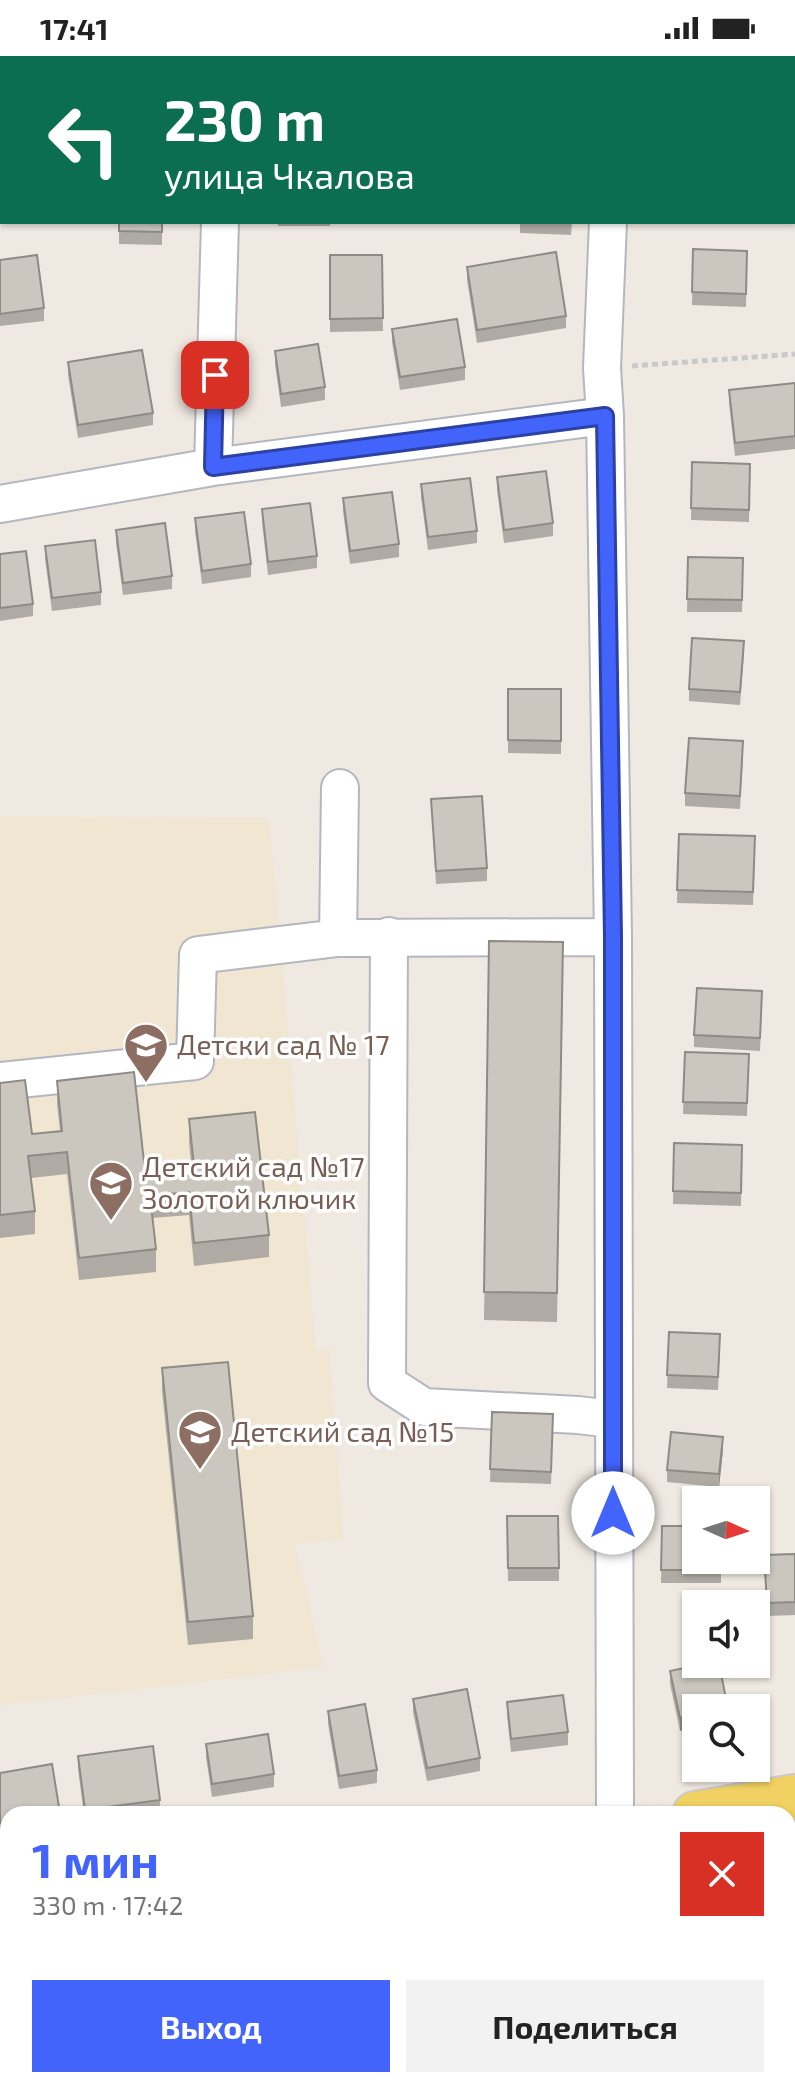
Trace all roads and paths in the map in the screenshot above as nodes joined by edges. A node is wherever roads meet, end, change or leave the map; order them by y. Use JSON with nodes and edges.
{"nodes":[{"id":1,"x":220,"y":224,"type":"edge"},
{"id":2,"x":608,"y":224,"type":"edge"},
{"id":3,"x":795,"y":354,"type":"edge"},
{"id":4,"x":602,"y":368,"type":"junction"},
{"id":5,"x":605,"y":416,"type":"junction"},
{"id":6,"x":213,"y":467,"type":"junction"},
{"id":7,"x":0,"y":504,"type":"edge"},
{"id":8,"x":340,"y":788,"type":"dead end"},
{"id":9,"x":389,"y":936,"type":"junction"},
{"id":10,"x":613,"y":937,"type":"junction"},
{"id":11,"x":338,"y":938,"type":"junction"},
{"id":12,"x":0,"y":1081,"type":"edge"},
{"id":13,"x":612,"y":1419,"type":"junction"},
{"id":14,"x":795,"y":1797,"type":"edge"},
{"id":15,"x":615,"y":1806,"type":"edge"},
{"id":16,"x":742,"y":1806,"type":"edge"}],
"edges":[{"from":1,"to":6,"type":"street"},
{"from":2,"to":4,"type":"street"},
{"from":3,"to":4,"type":"path"},
{"from":4,"to":5,"type":"street"},
{"from":5,"to":6,"type":"street"},
{"from":5,"to":10,"type":"street"},
{"from":6,"to":7,"type":"street"},
{"from":8,"to":11,"type":"street"},
{"from":9,"to":10,"type":"street"},
{"from":9,"to":11,"type":"street"},
{"from":9,"to":13,"type":"street"},
{"from":10,"to":13,"type":"street"},
{"from":11,"to":12,"type":"street"},
{"from":13,"to":15,"type":"street"},
{"from":14,"to":16,"type":"main road"}]}
